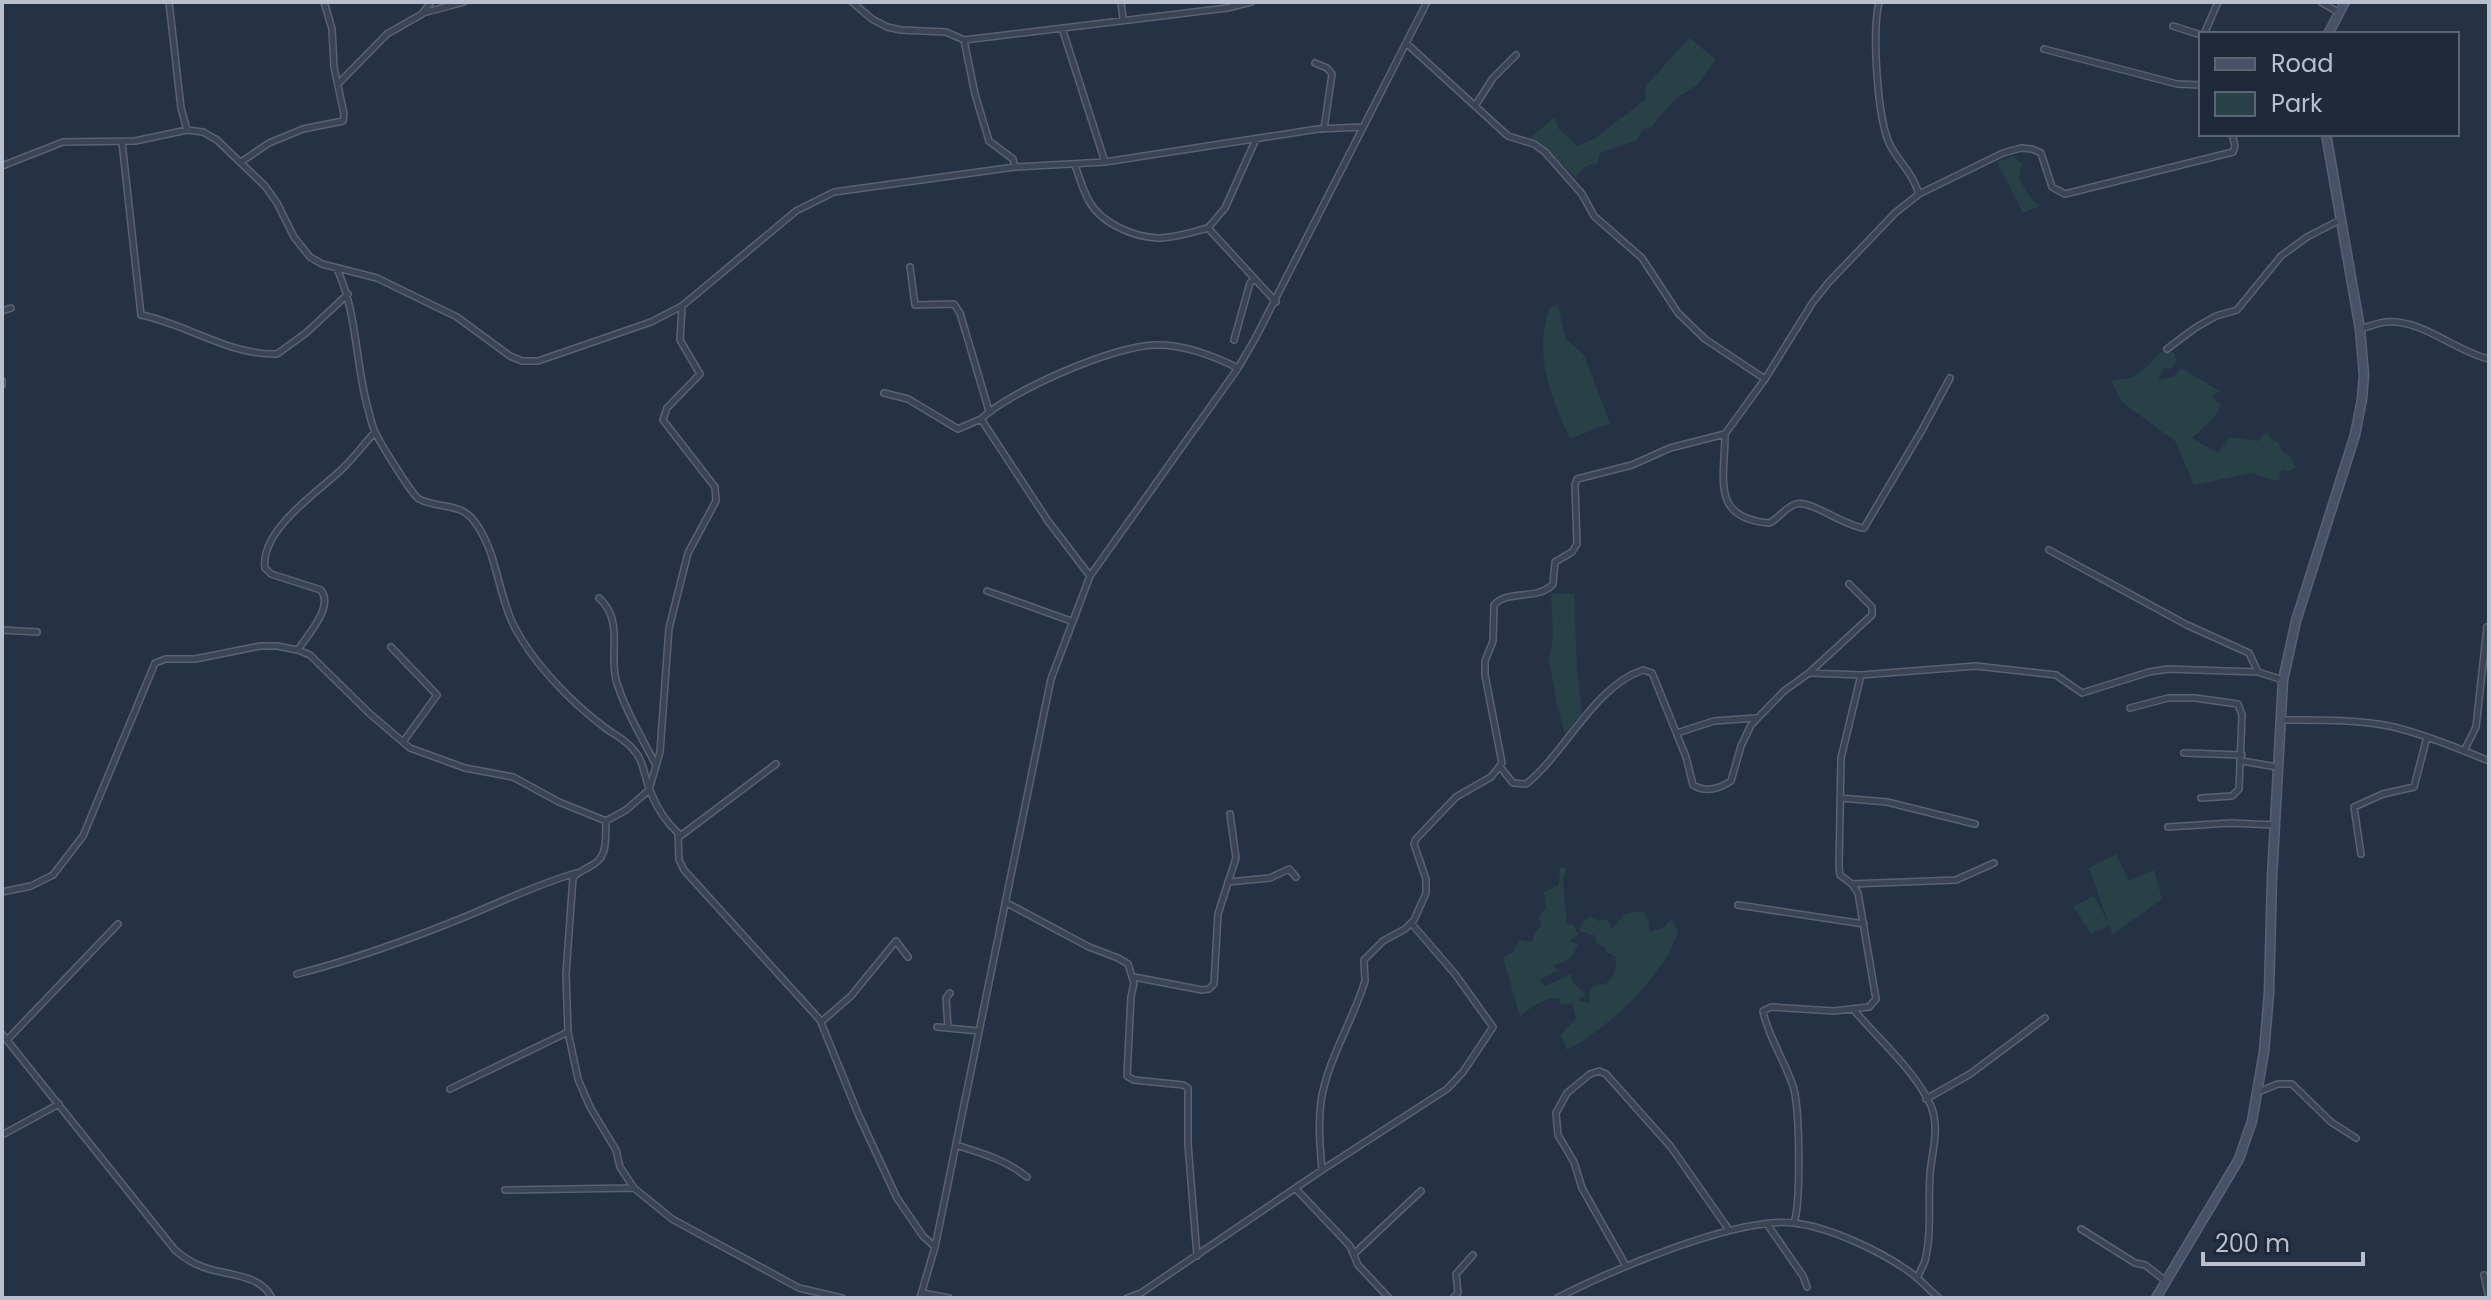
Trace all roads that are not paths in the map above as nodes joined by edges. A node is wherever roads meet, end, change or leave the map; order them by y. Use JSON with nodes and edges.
{"nodes":[{"id":1,"x":169,"y":2,"type":"edge"},
{"id":2,"x":324,"y":2,"type":"edge"},
{"id":3,"x":431,"y":2,"type":"edge"},
{"id":4,"x":464,"y":2,"type":"edge"},
{"id":5,"x":852,"y":2,"type":"edge"},
{"id":6,"x":1121,"y":2,"type":"edge"},
{"id":7,"x":1251,"y":2,"type":"edge"},
{"id":8,"x":1879,"y":2,"type":"edge"},
{"id":9,"x":2218,"y":2,"type":"edge"},
{"id":10,"x":2321,"y":2,"type":"edge"},
{"id":11,"x":2345,"y":2,"type":"edge"},
{"id":12,"x":1425,"y":3,"type":"edge"},
{"id":13,"x":2338,"y":12,"type":"junction"},
{"id":14,"x":422,"y":14,"type":"junction"},
{"id":15,"x":1123,"y":19,"type":"junction"},
{"id":16,"x":2173,"y":26,"type":"dead end"},
{"id":17,"x":1062,"y":28,"type":"junction"},
{"id":18,"x":2204,"y":32,"type":"edge"},
{"id":19,"x":2329,"y":32,"type":"edge"},
{"id":20,"x":2199,"y":33,"type":"edge"},
{"id":21,"x":964,"y":40,"type":"junction"},
{"id":22,"x":1406,"y":43,"type":"junction"},
{"id":23,"x":2044,"y":49,"type":"dead end"},
{"id":24,"x":1516,"y":55,"type":"dead end"},
{"id":25,"x":1315,"y":63,"type":"dead end"},
{"id":26,"x":338,"y":83,"type":"junction"},
{"id":27,"x":2199,"y":85,"type":"edge"},
{"id":28,"x":1475,"y":106,"type":"junction"},
{"id":29,"x":1363,"y":127,"type":"junction"},
{"id":30,"x":1324,"y":129,"type":"junction"},
{"id":31,"x":187,"y":130,"type":"junction"},
{"id":32,"x":2232,"y":136,"type":"edge"},
{"id":33,"x":2326,"y":136,"type":"edge"},
{"id":34,"x":1256,"y":139,"type":"junction"},
{"id":35,"x":122,"y":141,"type":"junction"},
{"id":36,"x":241,"y":162,"type":"junction"},
{"id":37,"x":1105,"y":162,"type":"junction"},
{"id":38,"x":1075,"y":165,"type":"junction"},
{"id":39,"x":2,"y":166,"type":"edge"},
{"id":40,"x":1015,"y":167,"type":"junction"},
{"id":41,"x":1919,"y":194,"type":"junction"},
{"id":42,"x":2340,"y":220,"type":"junction"},
{"id":43,"x":1208,"y":228,"type":"junction"},
{"id":44,"x":910,"y":267,"type":"dead end"},
{"id":45,"x":337,"y":269,"type":"junction"},
{"id":46,"x":1255,"y":279,"type":"junction"},
{"id":47,"x":348,"y":293,"type":"junction"},
{"id":48,"x":1276,"y":302,"type":"junction"},
{"id":49,"x":682,"y":306,"type":"junction"},
{"id":50,"x":11,"y":308,"type":"dead end"},
{"id":51,"x":2,"y":311,"type":"edge"},
{"id":52,"x":2360,"y":329,"type":"junction"},
{"id":53,"x":1234,"y":340,"type":"dead end"},
{"id":54,"x":2167,"y":349,"type":"dead end"},
{"id":55,"x":2489,"y":359,"type":"edge"},
{"id":56,"x":1238,"y":368,"type":"junction"},
{"id":57,"x":1950,"y":378,"type":"dead end"},
{"id":58,"x":1765,"y":379,"type":"junction"},
{"id":59,"x":884,"y":393,"type":"dead end"},
{"id":60,"x":989,"y":411,"type":"junction"},
{"id":61,"x":981,"y":419,"type":"junction"},
{"id":62,"x":375,"y":432,"type":"junction"},
{"id":63,"x":1725,"y":434,"type":"junction"},
{"id":64,"x":2049,"y":550,"type":"dead end"},
{"id":65,"x":1090,"y":576,"type":"junction"},
{"id":66,"x":1849,"y":584,"type":"dead end"},
{"id":67,"x":987,"y":591,"type":"dead end"},
{"id":68,"x":599,"y":598,"type":"dead end"},
{"id":69,"x":1071,"y":621,"type":"junction"},
{"id":70,"x":2487,"y":627,"type":"dead end"},
{"id":71,"x":2,"y":630,"type":"edge"},
{"id":72,"x":37,"y":632,"type":"dead end"},
{"id":73,"x":391,"y":647,"type":"dead end"},
{"id":74,"x":298,"y":650,"type":"junction"},
{"id":75,"x":2258,"y":672,"type":"junction"},
{"id":76,"x":1809,"y":673,"type":"junction"},
{"id":77,"x":1861,"y":675,"type":"junction"},
{"id":78,"x":2283,"y":680,"type":"junction"},
{"id":79,"x":2130,"y":708,"type":"dead end"},
{"id":80,"x":1757,"y":718,"type":"junction"},
{"id":81,"x":2279,"y":720,"type":"junction"},
{"id":82,"x":1677,"y":733,"type":"junction"},
{"id":83,"x":2427,"y":737,"type":"junction"},
{"id":84,"x":403,"y":742,"type":"junction"},
{"id":85,"x":2464,"y":751,"type":"junction"},
{"id":86,"x":2184,"y":753,"type":"dead end"},
{"id":87,"x":2242,"y":758,"type":"junction"},
{"id":88,"x":2489,"y":761,"type":"edge"},
{"id":89,"x":776,"y":764,"type":"dead end"},
{"id":90,"x":656,"y":766,"type":"junction"},
{"id":91,"x":2277,"y":767,"type":"junction"},
{"id":92,"x":1501,"y":768,"type":"junction"},
{"id":93,"x":649,"y":790,"type":"junction"},
{"id":94,"x":1840,"y":798,"type":"junction"},
{"id":95,"x":2201,"y":798,"type":"dead end"},
{"id":96,"x":1230,"y":814,"type":"dead end"},
{"id":97,"x":606,"y":821,"type":"junction"},
{"id":98,"x":1975,"y":824,"type":"dead end"},
{"id":99,"x":2274,"y":825,"type":"junction"},
{"id":100,"x":2168,"y":827,"type":"dead end"},
{"id":101,"x":679,"y":837,"type":"junction"},
{"id":102,"x":2361,"y":854,"type":"dead end"},
{"id":103,"x":1994,"y":863,"type":"dead end"},
{"id":104,"x":577,"y":873,"type":"junction"},
{"id":105,"x":1296,"y":877,"type":"dead end"},
{"id":106,"x":1228,"y":882,"type":"junction"},
{"id":107,"x":1852,"y":884,"type":"junction"},
{"id":108,"x":2,"y":892,"type":"edge"},
{"id":109,"x":1005,"y":902,"type":"junction"},
{"id":110,"x":1738,"y":905,"type":"dead end"},
{"id":111,"x":1411,"y":923,"type":"junction"},
{"id":112,"x":118,"y":924,"type":"dead end"},
{"id":113,"x":1864,"y":924,"type":"junction"},
{"id":114,"x":908,"y":957,"type":"dead end"},
{"id":115,"x":297,"y":974,"type":"dead end"},
{"id":116,"x":1134,"y":977,"type":"junction"},
{"id":117,"x":950,"y":993,"type":"dead end"},
{"id":118,"x":1852,"y":1009,"type":"junction"},
{"id":119,"x":2045,"y":1018,"type":"dead end"},
{"id":120,"x":821,"y":1022,"type":"junction"},
{"id":121,"x":937,"y":1027,"type":"dead end"},
{"id":122,"x":948,"y":1027,"type":"junction"},
{"id":123,"x":979,"y":1031,"type":"junction"},
{"id":124,"x":568,"y":1032,"type":"junction"},
{"id":125,"x":2,"y":1034,"type":"edge"},
{"id":126,"x":7,"y":1040,"type":"junction"},
{"id":127,"x":450,"y":1089,"type":"dead end"},
{"id":128,"x":2258,"y":1092,"type":"junction"},
{"id":129,"x":1926,"y":1099,"type":"junction"},
{"id":130,"x":59,"y":1104,"type":"junction"},
{"id":131,"x":2,"y":1135,"type":"edge"},
{"id":132,"x":2356,"y":1138,"type":"dead end"},
{"id":133,"x":956,"y":1145,"type":"junction"},
{"id":134,"x":1322,"y":1170,"type":"junction"},
{"id":135,"x":1027,"y":1177,"type":"dead end"},
{"id":136,"x":634,"y":1188,"type":"junction"},
{"id":137,"x":1296,"y":1189,"type":"junction"},
{"id":138,"x":505,"y":1190,"type":"dead end"},
{"id":139,"x":1421,"y":1191,"type":"dead end"},
{"id":140,"x":1794,"y":1223,"type":"junction"},
{"id":141,"x":1767,"y":1224,"type":"junction"},
{"id":142,"x":2081,"y":1229,"type":"dead end"},
{"id":143,"x":1729,"y":1230,"type":"junction"},
{"id":144,"x":935,"y":1247,"type":"junction"},
{"id":145,"x":1355,"y":1253,"type":"junction"},
{"id":146,"x":1473,"y":1255,"type":"dead end"},
{"id":147,"x":1197,"y":1257,"type":"junction"},
{"id":148,"x":1626,"y":1266,"type":"junction"},
{"id":149,"x":2484,"y":1275,"type":"dead end"},
{"id":150,"x":1917,"y":1278,"type":"junction"},
{"id":151,"x":2167,"y":1281,"type":"junction"},
{"id":152,"x":1807,"y":1287,"type":"dead end"},
{"id":153,"x":921,"y":1296,"type":"edge"},
{"id":154,"x":272,"y":1298,"type":"edge"},
{"id":155,"x":841,"y":1298,"type":"edge"},
{"id":156,"x":949,"y":1298,"type":"edge"},
{"id":157,"x":1130,"y":1298,"type":"edge"},
{"id":158,"x":1389,"y":1298,"type":"edge"},
{"id":159,"x":1453,"y":1298,"type":"edge"},
{"id":160,"x":1557,"y":1298,"type":"edge"},
{"id":161,"x":1939,"y":1298,"type":"edge"},
{"id":162,"x":2156,"y":1298,"type":"edge"},
{"id":163,"x":2489,"y":1298,"type":"edge"}],
"edges":[{"from":1,"to":31,"type":"street"},
{"from":2,"to":26,"type":"street"},
{"from":3,"to":14,"type":"street"},
{"from":4,"to":14,"type":"street"},
{"from":5,"to":21,"type":"street"},
{"from":6,"to":15,"type":"street"},
{"from":7,"to":15,"type":"street"},
{"from":8,"to":41,"type":"street"},
{"from":9,"to":18,"type":"street"},
{"from":10,"to":13,"type":"street"},
{"from":11,"to":13,"type":"street"},
{"from":12,"to":22,"type":"street"},
{"from":13,"to":19,"type":"street"},
{"from":14,"to":26,"type":"street"},
{"from":15,"to":17,"type":"street"},
{"from":16,"to":20,"type":"street"},
{"from":17,"to":21,"type":"street"},
{"from":17,"to":37,"type":"street"},
{"from":21,"to":40,"type":"street"},
{"from":22,"to":28,"type":"street"},
{"from":22,"to":29,"type":"street"},
{"from":23,"to":27,"type":"street"},
{"from":24,"to":28,"type":"street"},
{"from":25,"to":30,"type":"street"},
{"from":26,"to":36,"type":"street"},
{"from":28,"to":58,"type":"street"},
{"from":29,"to":30,"type":"street"},
{"from":29,"to":48,"type":"street"},
{"from":30,"to":34,"type":"street"},
{"from":31,"to":35,"type":"street"},
{"from":31,"to":36,"type":"street"},
{"from":32,"to":41,"type":"street"},
{"from":33,"to":42,"type":"street"},
{"from":34,"to":37,"type":"street"},
{"from":34,"to":43,"type":"street"},
{"from":35,"to":39,"type":"street"},
{"from":35,"to":47,"type":"street"},
{"from":36,"to":45,"type":"street"},
{"from":37,"to":38,"type":"street"},
{"from":38,"to":40,"type":"street"},
{"from":38,"to":43,"type":"street"},
{"from":40,"to":49,"type":"street"},
{"from":41,"to":58,"type":"street"},
{"from":42,"to":52,"type":"street"},
{"from":42,"to":54,"type":"street"},
{"from":43,"to":46,"type":"street"},
{"from":44,"to":60,"type":"street"},
{"from":45,"to":47,"type":"street"},
{"from":45,"to":49,"type":"street"},
{"from":46,"to":48,"type":"street"},
{"from":46,"to":53,"type":"street"},
{"from":47,"to":62,"type":"street"},
{"from":48,"to":56,"type":"street"},
{"from":49,"to":90,"type":"street"},
{"from":50,"to":51,"type":"street"},
{"from":52,"to":55,"type":"street"},
{"from":52,"to":78,"type":"street"},
{"from":56,"to":60,"type":"street"},
{"from":56,"to":65,"type":"street"},
{"from":57,"to":63,"type":"street"},
{"from":58,"to":63,"type":"street"},
{"from":59,"to":61,"type":"street"},
{"from":60,"to":61,"type":"street"},
{"from":61,"to":65,"type":"street"},
{"from":62,"to":74,"type":"street"},
{"from":62,"to":93,"type":"street"},
{"from":63,"to":92,"type":"street"},
{"from":64,"to":75,"type":"street"},
{"from":65,"to":69,"type":"street"},
{"from":66,"to":76,"type":"street"},
{"from":67,"to":69,"type":"street"},
{"from":68,"to":90,"type":"street"},
{"from":69,"to":109,"type":"street"},
{"from":70,"to":85,"type":"street"},
{"from":71,"to":72,"type":"street"},
{"from":73,"to":84,"type":"street"},
{"from":74,"to":84,"type":"street"},
{"from":74,"to":108,"type":"street"},
{"from":75,"to":77,"type":"street"},
{"from":75,"to":78,"type":"street"},
{"from":76,"to":77,"type":"street"},
{"from":76,"to":80,"type":"street"},
{"from":77,"to":94,"type":"street"},
{"from":78,"to":81,"type":"street"},
{"from":79,"to":87,"type":"street"},
{"from":80,"to":82,"type":"street"},
{"from":80,"to":82,"type":"street"},
{"from":81,"to":83,"type":"street"},
{"from":81,"to":91,"type":"street"},
{"from":82,"to":92,"type":"street"},
{"from":83,"to":85,"type":"street"},
{"from":83,"to":102,"type":"street"},
{"from":84,"to":97,"type":"street"},
{"from":85,"to":88,"type":"street"},
{"from":86,"to":87,"type":"street"},
{"from":87,"to":91,"type":"street"},
{"from":87,"to":95,"type":"street"},
{"from":89,"to":101,"type":"street"},
{"from":90,"to":93,"type":"street"},
{"from":91,"to":99,"type":"street"},
{"from":92,"to":111,"type":"street"},
{"from":93,"to":97,"type":"street"},
{"from":93,"to":101,"type":"street"},
{"from":94,"to":98,"type":"street"},
{"from":94,"to":107,"type":"street"},
{"from":96,"to":106,"type":"street"},
{"from":97,"to":104,"type":"street"},
{"from":99,"to":100,"type":"street"},
{"from":99,"to":128,"type":"street"},
{"from":101,"to":120,"type":"street"},
{"from":103,"to":107,"type":"street"},
{"from":104,"to":115,"type":"street"},
{"from":104,"to":124,"type":"street"},
{"from":105,"to":106,"type":"street"},
{"from":106,"to":116,"type":"street"},
{"from":107,"to":113,"type":"street"},
{"from":109,"to":116,"type":"street"},
{"from":109,"to":123,"type":"street"},
{"from":110,"to":113,"type":"street"},
{"from":111,"to":134,"type":"street"},
{"from":111,"to":134,"type":"street"},
{"from":112,"to":126,"type":"street"},
{"from":113,"to":118,"type":"street"},
{"from":114,"to":120,"type":"street"},
{"from":116,"to":147,"type":"street"},
{"from":117,"to":122,"type":"street"},
{"from":118,"to":129,"type":"street"},
{"from":118,"to":140,"type":"street"},
{"from":119,"to":129,"type":"street"},
{"from":120,"to":144,"type":"street"},
{"from":121,"to":122,"type":"street"},
{"from":122,"to":123,"type":"street"},
{"from":123,"to":133,"type":"street"},
{"from":124,"to":127,"type":"street"},
{"from":124,"to":136,"type":"street"},
{"from":125,"to":126,"type":"street"},
{"from":126,"to":130,"type":"street"},
{"from":128,"to":132,"type":"street"},
{"from":128,"to":151,"type":"street"},
{"from":129,"to":150,"type":"street"},
{"from":130,"to":131,"type":"street"},
{"from":130,"to":154,"type":"street"},
{"from":133,"to":135,"type":"street"},
{"from":133,"to":144,"type":"street"},
{"from":134,"to":137,"type":"street"},
{"from":136,"to":138,"type":"street"},
{"from":136,"to":155,"type":"street"},
{"from":137,"to":145,"type":"street"},
{"from":137,"to":147,"type":"street"},
{"from":139,"to":145,"type":"street"},
{"from":140,"to":141,"type":"street"},
{"from":140,"to":150,"type":"street"},
{"from":141,"to":143,"type":"street"},
{"from":141,"to":152,"type":"street"},
{"from":142,"to":151,"type":"street"},
{"from":143,"to":148,"type":"street"},
{"from":143,"to":148,"type":"street"},
{"from":144,"to":153,"type":"street"},
{"from":145,"to":158,"type":"street"},
{"from":146,"to":159,"type":"street"},
{"from":147,"to":157,"type":"street"},
{"from":148,"to":160,"type":"street"},
{"from":149,"to":163,"type":"street"},
{"from":150,"to":161,"type":"street"},
{"from":151,"to":162,"type":"street"},
{"from":153,"to":156,"type":"street"}]}
